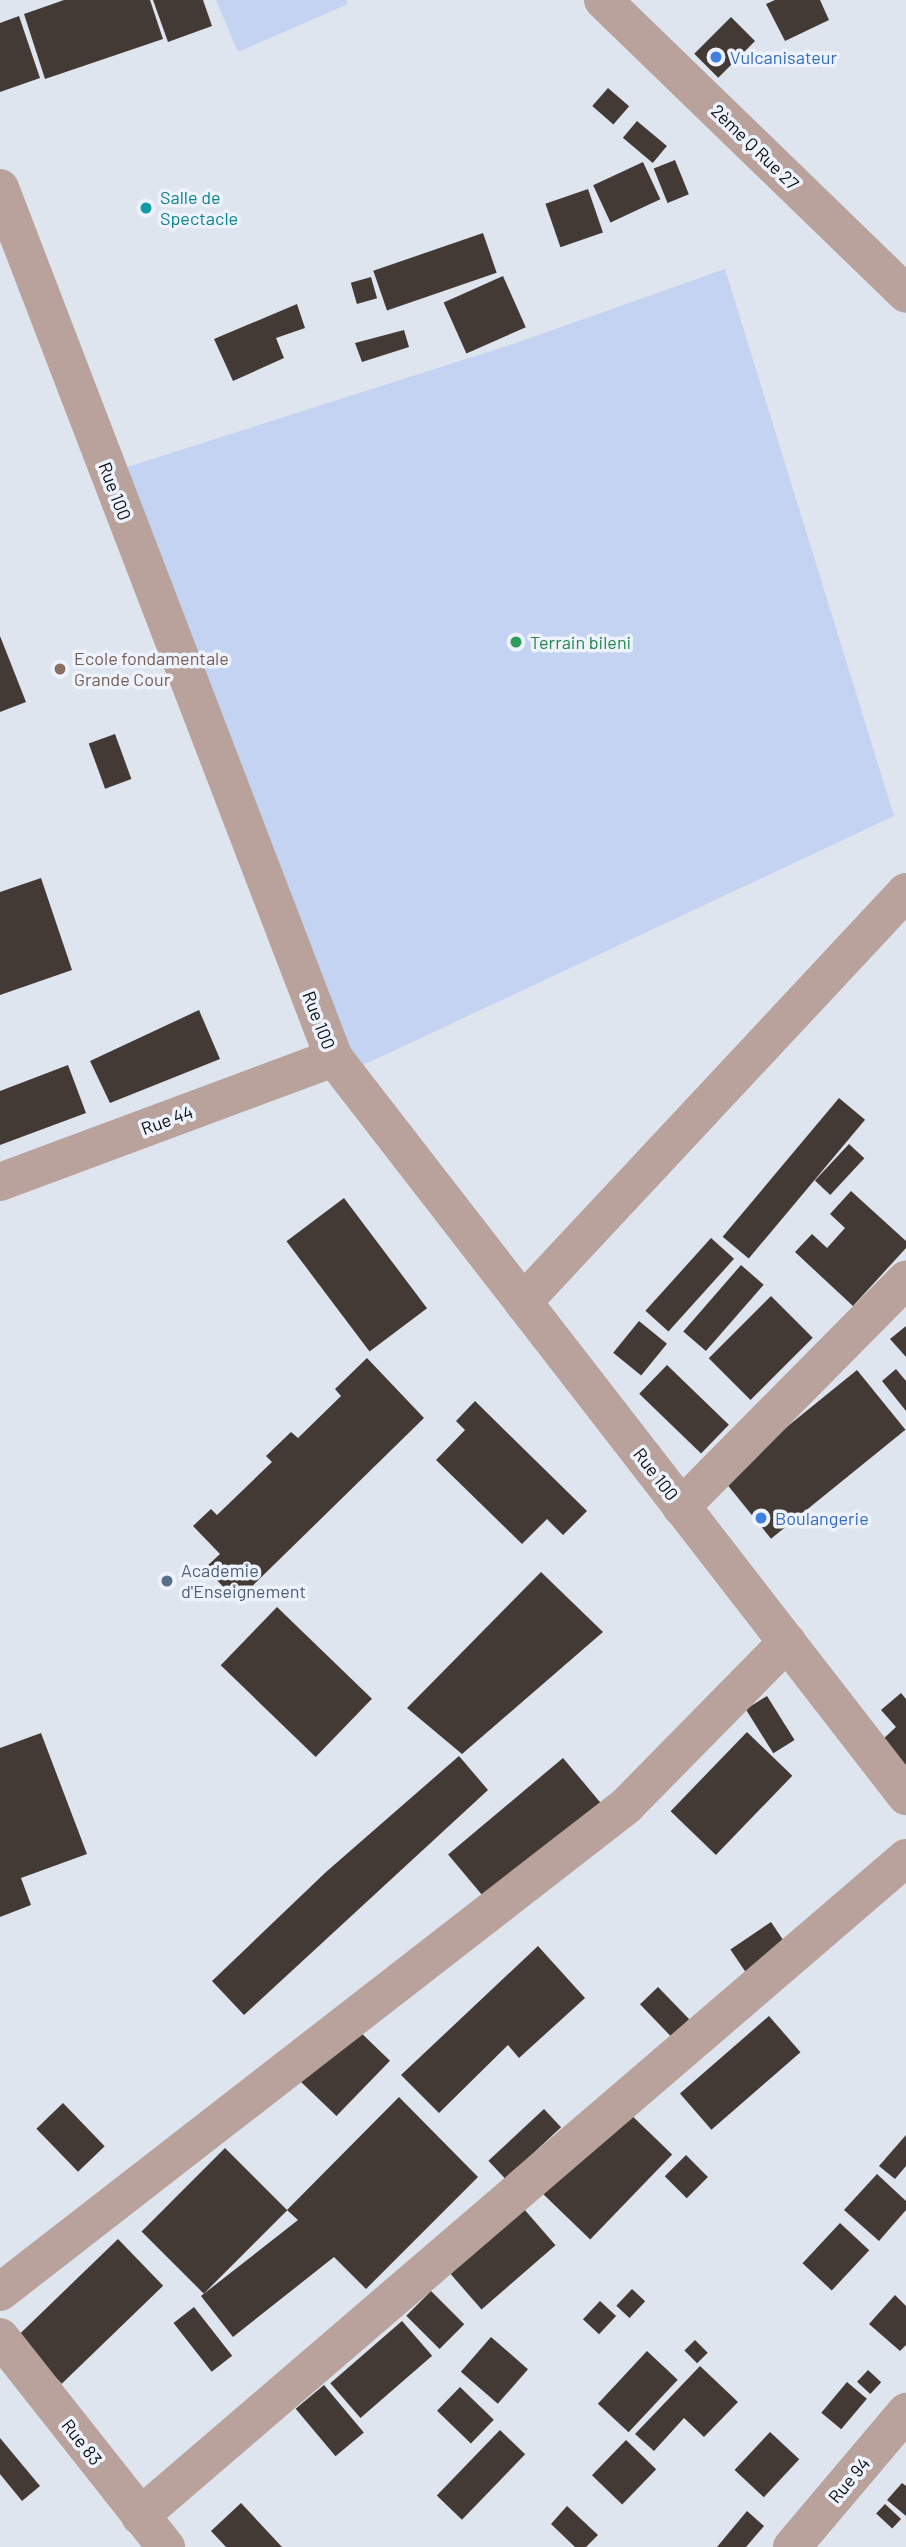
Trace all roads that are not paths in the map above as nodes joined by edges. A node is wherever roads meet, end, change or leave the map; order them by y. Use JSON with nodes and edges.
{"nodes":[{"id":1,"x":603,"y":0,"type":"edge"},
{"id":2,"x":0,"y":188,"type":"edge"},
{"id":3,"x":906,"y":294,"type":"edge"},
{"id":4,"x":906,"y":892,"type":"edge"},
{"id":5,"x":334,"y":1058,"type":"junction"},
{"id":6,"x":0,"y":1182,"type":"edge"},
{"id":7,"x":906,"y":1280,"type":"edge"},
{"id":8,"x":523,"y":1302,"type":"junction"},
{"id":9,"x":681,"y":1507,"type":"junction"},
{"id":10,"x":787,"y":1642,"type":"junction"},
{"id":11,"x":906,"y":1796,"type":"edge"},
{"id":12,"x":906,"y":1858,"type":"edge"},
{"id":13,"x":0,"y":2292,"type":"edge"},
{"id":14,"x":0,"y":2337,"type":"edge"},
{"id":15,"x":906,"y":2412,"type":"edge"},
{"id":16,"x":140,"y":2516,"type":"junction"},
{"id":17,"x":166,"y":2547,"type":"edge"},
{"id":18,"x":792,"y":2547,"type":"edge"}],
"edges":[{"from":1,"to":3,"type":"street","name":"2ème Q Rue 27"},
{"from":2,"to":5,"type":"street","name":"Rue 100"},
{"from":4,"to":8,"type":"street"},
{"from":5,"to":6,"type":"street","name":"Rue 44"},
{"from":5,"to":8,"type":"street","name":"Rue 100"},
{"from":7,"to":9,"type":"street"},
{"from":8,"to":9,"type":"street","name":"Rue 100"},
{"from":9,"to":10,"type":"street","name":"Rue 100"},
{"from":10,"to":11,"type":"street","name":"Rue 100"},
{"from":10,"to":13,"type":"street"},
{"from":12,"to":16,"type":"street"},
{"from":14,"to":16,"type":"street","name":"Rue 83"},
{"from":15,"to":18,"type":"street","name":"Rue 94"},
{"from":16,"to":17,"type":"street","name":"Rue 83"}]}
